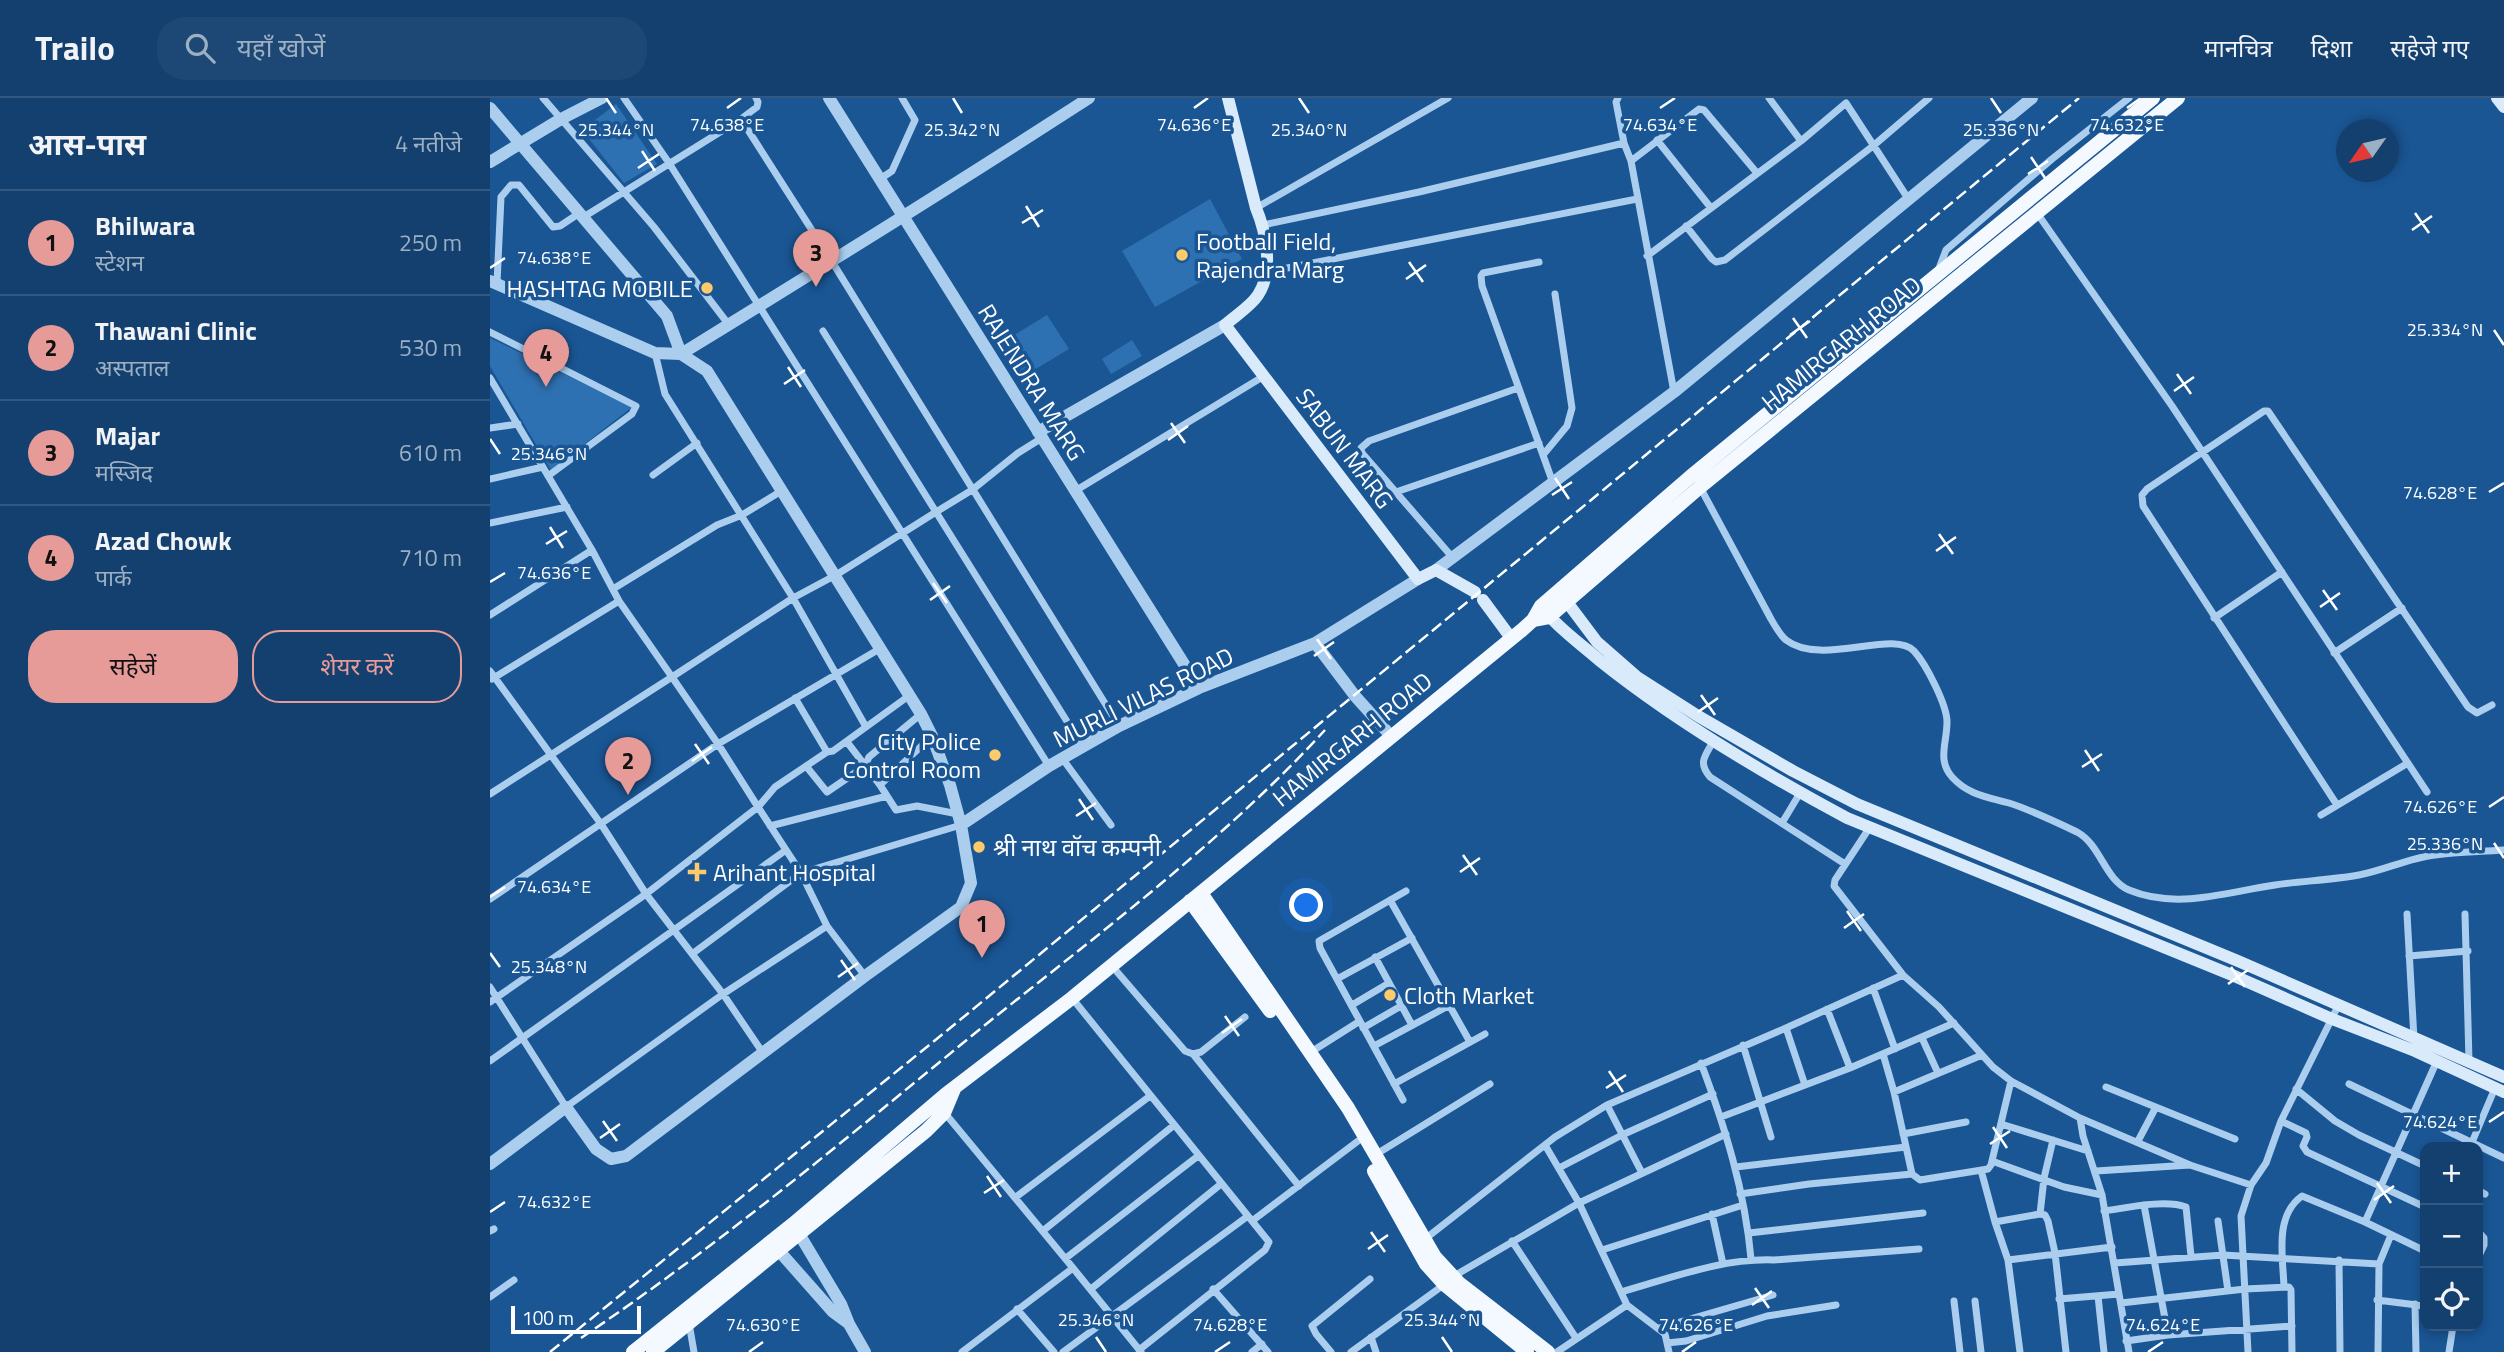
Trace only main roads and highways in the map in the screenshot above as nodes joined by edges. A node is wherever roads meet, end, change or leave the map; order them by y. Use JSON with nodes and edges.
{"nodes":[{"id":1,"x":1228,"y":98,"type":"edge"},
{"id":2,"x":2153,"y":98,"type":"edge"},
{"id":3,"x":2178,"y":98,"type":"edge"},
{"id":4,"x":2497,"y":98,"type":"edge"},
{"id":5,"x":2504,"y":107,"type":"edge"},
{"id":6,"x":1943,"y":281,"type":"junction"},
{"id":7,"x":1563,"y":595,"type":"junction"},
{"id":8,"x":1545,"y":611,"type":"junction"},
{"id":9,"x":1511,"y":638,"type":"junction"},
{"id":10,"x":1195,"y":897,"type":"junction"},
{"id":11,"x":2504,"y":1077,"type":"edge"},
{"id":12,"x":2499,"y":1090,"type":"edge"},
{"id":13,"x":775,"y":1245,"type":"junction"},
{"id":14,"x":1449,"y":1280,"type":"junction"},
{"id":15,"x":633,"y":1352,"type":"edge"},
{"id":16,"x":653,"y":1352,"type":"edge"},
{"id":17,"x":1527,"y":1352,"type":"edge"},
{"id":18,"x":1548,"y":1352,"type":"edge"}],
"edges":[{"from":1,"to":9,"type":"main road","name":"SABUN MARG"},
{"from":2,"to":6,"type":"main road","name":"HAMIRGARH ROAD"},
{"from":3,"to":6,"type":"main road","name":"HAMIRGARH ROAD"},
{"from":4,"to":5,"type":"main road"},
{"from":6,"to":7,"type":"main road","name":"HAMIRGARH ROAD"},
{"from":6,"to":7,"type":"main road","name":"HAMIRGARH ROAD"},
{"from":7,"to":8,"type":"main road","name":"HAMIRGARH ROAD"},
{"from":7,"to":11,"type":"main road"},
{"from":8,"to":9,"type":"main road","name":"HAMIRGARH ROAD"},
{"from":8,"to":12,"type":"main road"},
{"from":9,"to":10,"type":"main road","name":"HAMIRGARH ROAD"},
{"from":10,"to":13,"type":"main road","name":"HAMIRGARH ROAD"},
{"from":10,"to":14,"type":"main road"},
{"from":10,"to":14,"type":"main road"},
{"from":13,"to":15,"type":"main road"},
{"from":13,"to":16,"type":"main road"},
{"from":14,"to":17,"type":"main road"},
{"from":14,"to":18,"type":"main road"}]}
